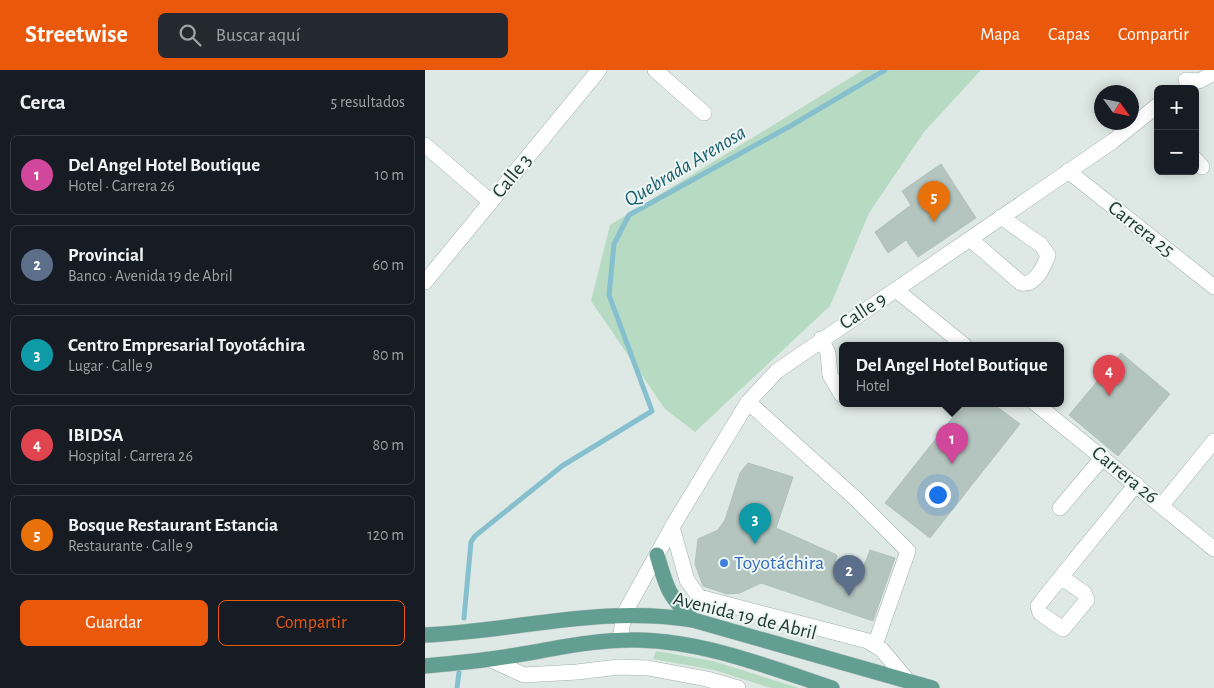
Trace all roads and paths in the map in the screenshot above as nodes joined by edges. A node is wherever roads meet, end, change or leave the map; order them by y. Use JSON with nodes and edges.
{"nodes":[{"id":1,"x":599,"y":70,"type":"edge"},
{"id":2,"x":655,"y":70,"type":"edge"},
{"id":3,"x":1214,"y":73,"type":"edge"},
{"id":4,"x":1186,"y":80,"type":"edge"},
{"id":5,"x":704,"y":113,"type":"dead end"},
{"id":6,"x":1154,"y":113,"type":"edge"},
{"id":7,"x":425,"y":145,"type":"edge"},
{"id":8,"x":1068,"y":171,"type":"junction"},
{"id":9,"x":491,"y":202,"type":"junction"},
{"id":10,"x":1001,"y":217,"type":"junction"},
{"id":11,"x":970,"y":239,"type":"junction"},
{"id":12,"x":425,"y":282,"type":"edge"},
{"id":13,"x":1214,"y":287,"type":"edge"},
{"id":14,"x":896,"y":290,"type":"junction"},
{"id":15,"x":821,"y":339,"type":"junction"},
{"id":16,"x":960,"y":342,"type":"edge"},
{"id":17,"x":839,"y":391,"type":"edge"},
{"id":18,"x":748,"y":402,"type":"junction"},
{"id":19,"x":1040,"y":407,"type":"edge"},
{"id":20,"x":1214,"y":441,"type":"edge"},
{"id":21,"x":1103,"y":457,"type":"junction"},
{"id":22,"x":1136,"y":484,"type":"junction"},
{"id":23,"x":1162,"y":505,"type":"junction"},
{"id":24,"x":1060,"y":508,"type":"dead end"},
{"id":25,"x":673,"y":527,"type":"junction"},
{"id":26,"x":1214,"y":549,"type":"edge"},
{"id":27,"x":657,"y":555,"type":"junction"},
{"id":28,"x":1061,"y":577,"type":"dead end"},
{"id":29,"x":624,"y":614,"type":"junction"},
{"id":30,"x":693,"y":620,"type":"junction"},
{"id":31,"x":425,"y":635,"type":"edge"},
{"id":32,"x":620,"y":640,"type":"junction"},
{"id":33,"x":875,"y":645,"type":"junction"},
{"id":34,"x":489,"y":660,"type":"junction"},
{"id":35,"x":425,"y":666,"type":"edge"},
{"id":36,"x":909,"y":681,"type":"junction"},
{"id":37,"x":738,"y":688,"type":"edge"},
{"id":38,"x":832,"y":688,"type":"edge"},
{"id":39,"x":932,"y":688,"type":"edge"}],
"edges":[{"from":1,"to":9,"type":"street","name":"Calle 3"},
{"from":2,"to":5,"type":"street"},
{"from":3,"to":4,"type":"street"},
{"from":6,"to":8,"type":"street","name":"Calle 9"},
{"from":7,"to":9,"type":"street"},
{"from":8,"to":10,"type":"street","name":"Calle 9"},
{"from":8,"to":13,"type":"street","name":"Carrera 25"},
{"from":9,"to":12,"type":"street","name":"Calle 3"},
{"from":10,"to":11,"type":"street","name":"Calle 9"},
{"from":10,"to":11,"type":"street"},
{"from":11,"to":14,"type":"street","name":"Calle 9"},
{"from":14,"to":15,"type":"street","name":"Calle 9"},
{"from":14,"to":16,"type":"street"},
{"from":15,"to":17,"type":"street"},
{"from":15,"to":18,"type":"street","name":"Calle 9"},
{"from":18,"to":25,"type":"street","name":"Calle 9"},
{"from":18,"to":33,"type":"street"},
{"from":19,"to":21,"type":"street","name":"Carrera 26"},
{"from":20,"to":23,"type":"street"},
{"from":21,"to":22,"type":"street","name":"Carrera 26"},
{"from":21,"to":24,"type":"street"},
{"from":22,"to":23,"type":"street","name":"Carrera 26"},
{"from":22,"to":28,"type":"street"},
{"from":23,"to":26,"type":"street","name":"Carrera 26"},
{"from":25,"to":27,"type":"street","name":"Calle 9"},
{"from":25,"to":33,"type":"street"},
{"from":27,"to":29,"type":"street","name":"Calle 9"},
{"from":27,"to":30,"type":"main road"},
{"from":29,"to":30,"type":"main road","name":"Avenida 19 de Abril"},
{"from":29,"to":31,"type":"main road","name":"Avenida 19 de Abril"},
{"from":29,"to":32,"type":"street","name":"Calle 9"},
{"from":30,"to":36,"type":"main road","name":"Avenida 19 de Abril"},
{"from":32,"to":34,"type":"main road","name":"Avenida 19 de Abril"},
{"from":32,"to":38,"type":"main road","name":"Avenida 19 de Abril"},
{"from":33,"to":36,"type":"street"},
{"from":34,"to":35,"type":"main road","name":"Avenida 19 de Abril"},
{"from":34,"to":37,"type":"street"},
{"from":36,"to":39,"type":"main road","name":"Avenida 19 de Abril"}]}
